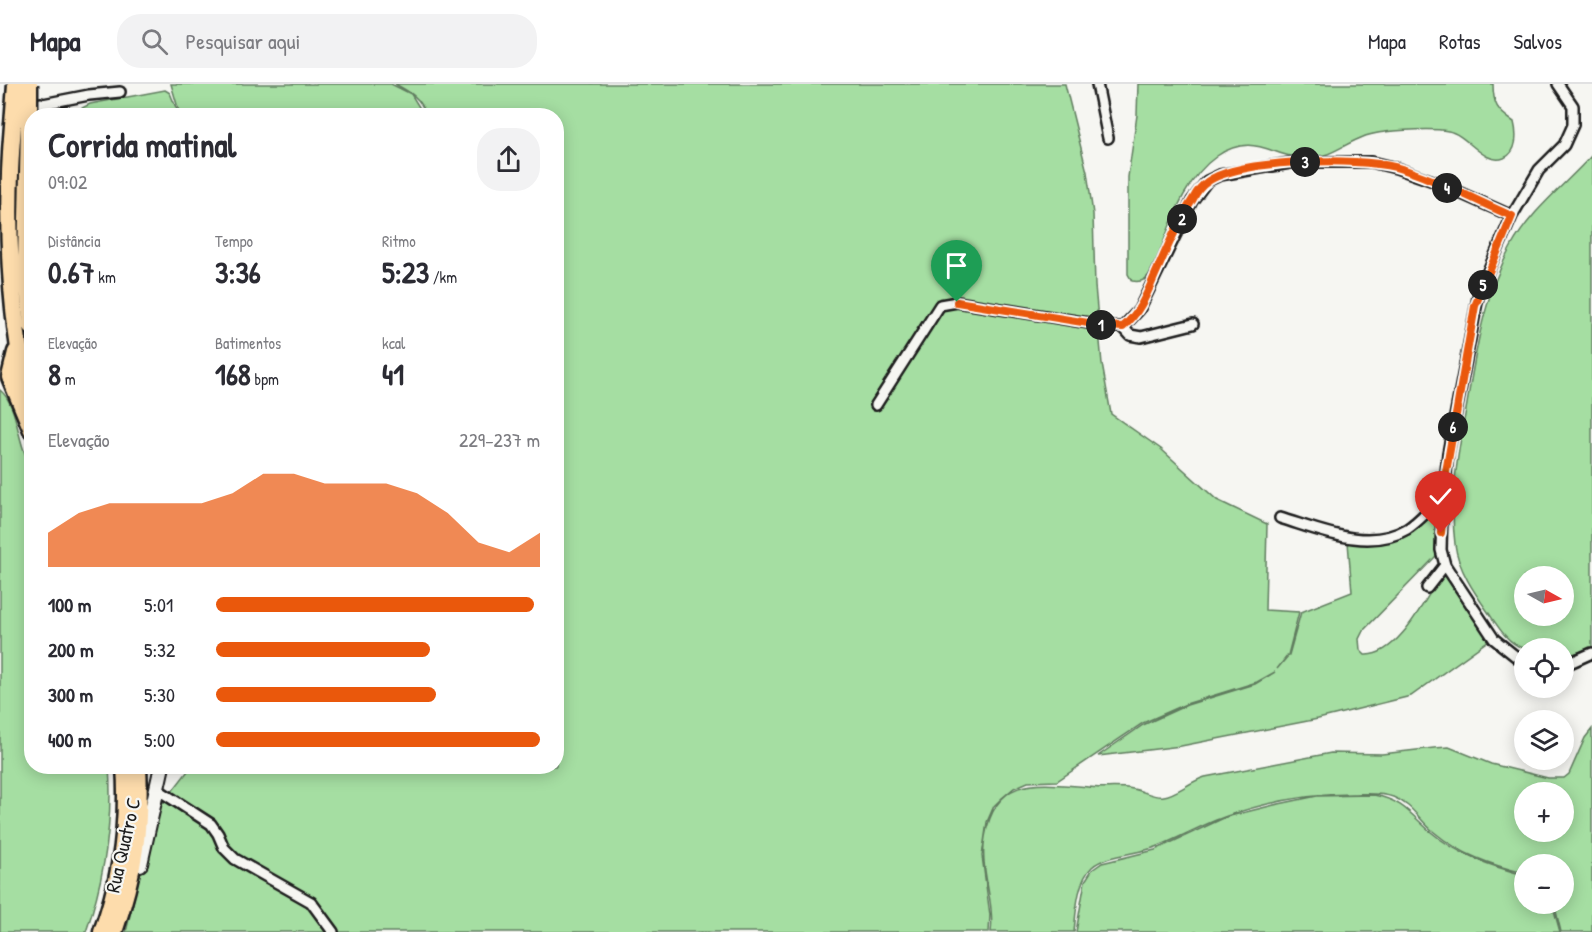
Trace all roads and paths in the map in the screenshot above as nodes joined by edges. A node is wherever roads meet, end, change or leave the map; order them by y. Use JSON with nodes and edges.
{"nodes":[{"id":1,"x":15,"y":84,"type":"edge"},
{"id":2,"x":30,"y":84,"type":"edge"},
{"id":3,"x":1097,"y":84,"type":"edge"},
{"id":4,"x":1558,"y":84,"type":"edge"},
{"id":5,"x":120,"y":92,"type":"dead end"},
{"id":6,"x":43,"y":104,"type":"junction"},
{"id":7,"x":25,"y":108,"type":"edge"},
{"id":8,"x":48,"y":108,"type":"edge"},
{"id":9,"x":24,"y":112,"type":"edge"},
{"id":10,"x":21,"y":126,"type":"junction"},
{"id":11,"x":1108,"y":138,"type":"dead end"},
{"id":12,"x":24,"y":211,"type":"edge"},
{"id":13,"x":1512,"y":216,"type":"junction"},
{"id":14,"x":1193,"y":324,"type":"dead end"},
{"id":15,"x":1123,"y":327,"type":"junction"},
{"id":16,"x":18,"y":337,"type":"junction"},
{"id":17,"x":24,"y":370,"type":"edge"},
{"id":18,"x":5,"y":377,"type":"edge"},
{"id":19,"x":876,"y":405,"type":"dead end"},
{"id":20,"x":24,"y":414,"type":"edge"},
{"id":21,"x":1443,"y":498,"type":"junction"},
{"id":22,"x":1280,"y":518,"type":"dead end"},
{"id":23,"x":1445,"y":565,"type":"junction"},
{"id":24,"x":1427,"y":588,"type":"dead end"},
{"id":25,"x":1592,"y":653,"type":"edge"},
{"id":26,"x":1514,"y":655,"type":"edge"},
{"id":27,"x":1574,"y":661,"type":"edge"},
{"id":28,"x":125,"y":774,"type":"edge"},
{"id":29,"x":138,"y":774,"type":"edge"},
{"id":30,"x":160,"y":774,"type":"edge"},
{"id":31,"x":160,"y":791,"type":"dead end"},
{"id":32,"x":102,"y":932,"type":"edge"},
{"id":33,"x":114,"y":932,"type":"edge"},
{"id":34,"x":120,"y":932,"type":"edge"},
{"id":35,"x":333,"y":932,"type":"edge"}],
"edges":[{"from":1,"to":6,"type":"street"},
{"from":1,"to":10,"type":"highway","bridge":true},
{"from":2,"to":7,"type":"highway","bridge":true},
{"from":3,"to":11,"type":"street"},
{"from":4,"to":13,"type":"street"},
{"from":5,"to":6,"type":"street"},
{"from":6,"to":8,"type":"street"},
{"from":9,"to":10,"type":"highway","bridge":true},
{"from":10,"to":12,"type":"highway"},
{"from":10,"to":16,"type":"highway"},
{"from":13,"to":15,"type":"street"},
{"from":13,"to":21,"type":"street"},
{"from":14,"to":15,"type":"street"},
{"from":15,"to":19,"type":"street"},
{"from":16,"to":17,"type":"highway"},
{"from":16,"to":18,"type":"highway"},
{"from":18,"to":20,"type":"highway"},
{"from":21,"to":22,"type":"street"},
{"from":21,"to":23,"type":"street"},
{"from":23,"to":24,"type":"street"},
{"from":23,"to":26,"type":"street"},
{"from":25,"to":27,"type":"street"},
{"from":28,"to":32,"type":"highway"},
{"from":29,"to":33,"type":"highway"},
{"from":30,"to":34,"type":"street","name":"Rua Quatro C"},
{"from":31,"to":35,"type":"street"}]}
